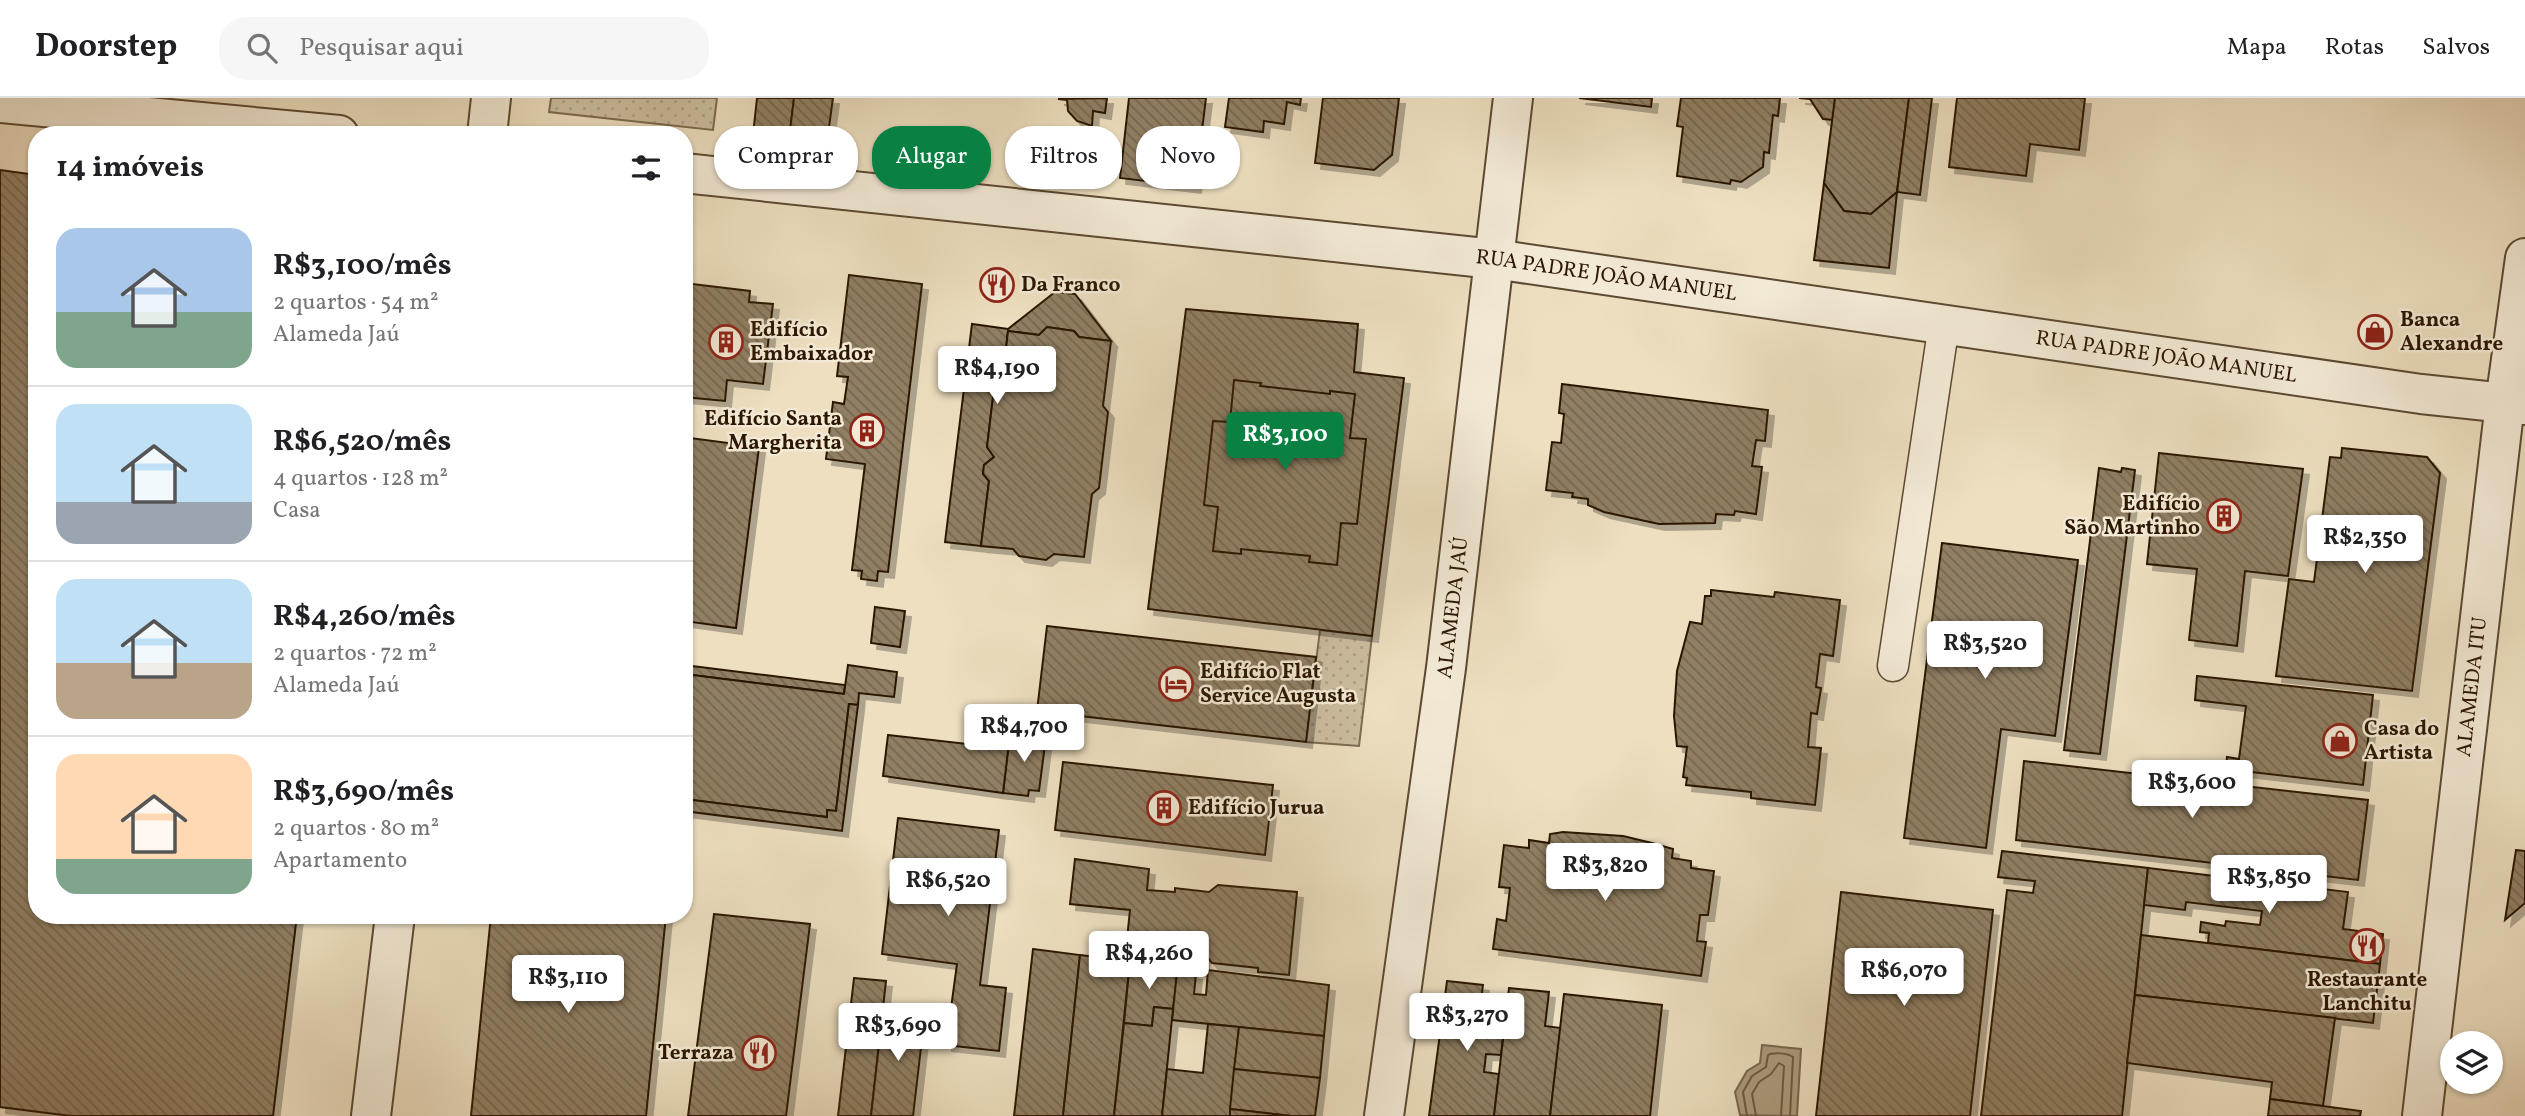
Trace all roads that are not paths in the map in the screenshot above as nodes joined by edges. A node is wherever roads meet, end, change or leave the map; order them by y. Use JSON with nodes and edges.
{"nodes":[{"id":1,"x":491,"y":98,"type":"edge"},
{"id":2,"x":1513,"y":98,"type":"edge"},
{"id":3,"x":0,"y":103,"type":"edge"},
{"id":4,"x":244,"y":126,"type":"edge"},
{"id":5,"x":488,"y":126,"type":"edge"},
{"id":6,"x":693,"y":174,"type":"edge"},
{"id":7,"x":1494,"y":258,"type":"junction"},
{"id":8,"x":2525,"y":258,"type":"edge"},
{"id":9,"x":1944,"y":324,"type":"junction"},
{"id":10,"x":2515,"y":404,"type":"edge"},
{"id":11,"x":1893,"y":666,"type":"dead end"},
{"id":12,"x":394,"y":924,"type":"edge"},
{"id":13,"x":371,"y":1116,"type":"edge"},
{"id":14,"x":1384,"y":1116,"type":"edge"},
{"id":15,"x":2422,"y":1116,"type":"edge"}],
"edges":[{"from":1,"to":5,"type":"street"},
{"from":2,"to":7,"type":"street","name":"ALAMEDA JAÚ"},
{"from":3,"to":4,"type":"street"},
{"from":6,"to":7,"type":"street","name":"RUA PADRE JOÃO MANUEL"},
{"from":7,"to":9,"type":"street","name":"RUA PADRE JOÃO MANUEL"},
{"from":7,"to":14,"type":"street","name":"ALAMEDA JAÚ"},
{"from":8,"to":10,"type":"street","name":"ALAMEDA ITU"},
{"from":9,"to":10,"type":"street","name":"RUA PADRE JOÃO MANUEL"},
{"from":9,"to":11,"type":"lane"},
{"from":10,"to":15,"type":"street","name":"ALAMEDA ITU"},
{"from":12,"to":13,"type":"street"}]}
